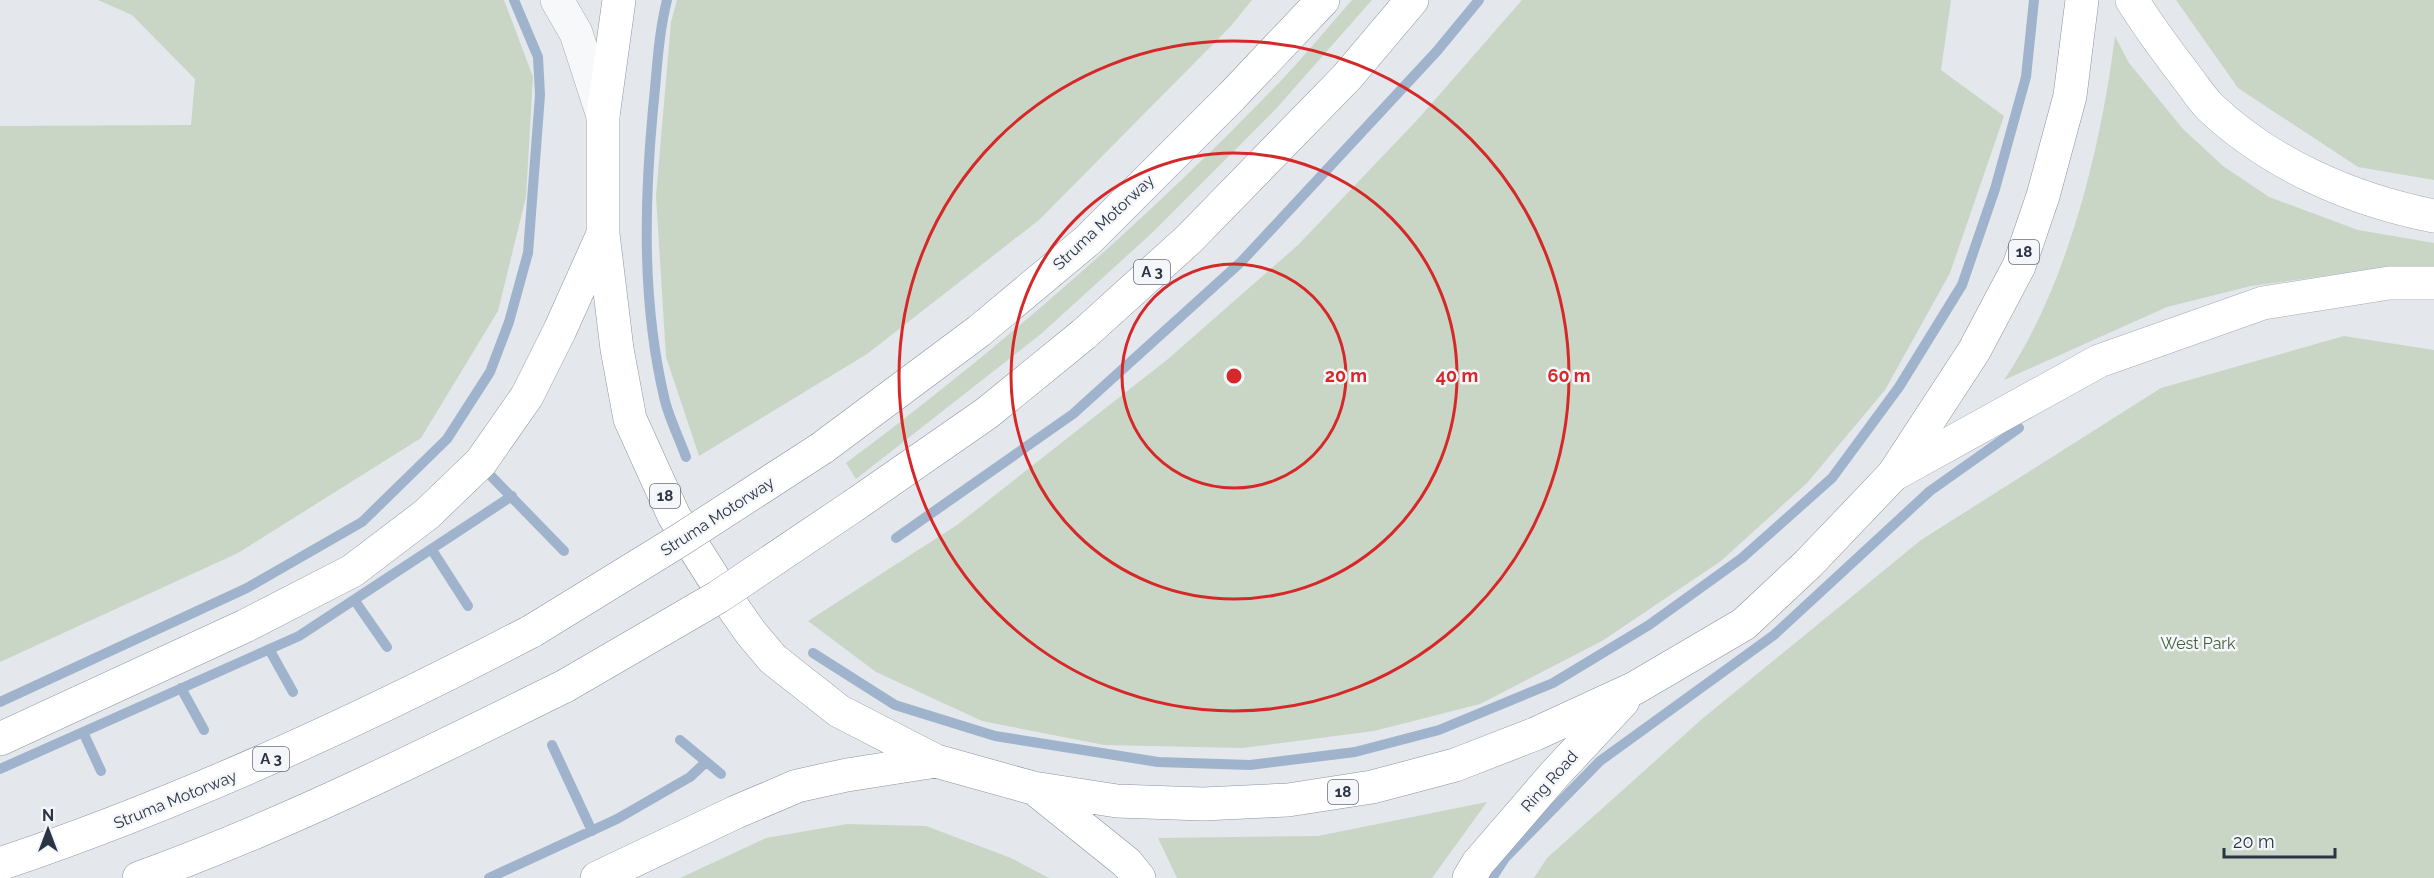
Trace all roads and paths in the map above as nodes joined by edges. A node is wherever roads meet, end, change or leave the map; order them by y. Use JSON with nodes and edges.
{"nodes":[{"id":1,"x":557,"y":0,"type":"edge"},
{"id":2,"x":619,"y":0,"type":"edge"},
{"id":3,"x":1323,"y":0,"type":"edge"},
{"id":4,"x":1412,"y":0,"type":"edge"},
{"id":5,"x":2082,"y":0,"type":"edge"},
{"id":6,"x":2132,"y":0,"type":"edge"},
{"id":7,"x":603,"y":116,"type":"junction"},
{"id":8,"x":2434,"y":216,"type":"edge"},
{"id":9,"x":603,"y":234,"type":"junction"},
{"id":10,"x":2434,"y":283,"type":"edge"},
{"id":11,"x":1893,"y":475,"type":"junction"},
{"id":12,"x":1635,"y":688,"type":"junction"},
{"id":13,"x":0,"y":739,"type":"edge"},
{"id":14,"x":936,"y":761,"type":"junction"},
{"id":15,"x":1033,"y":788,"type":"junction"},
{"id":16,"x":0,"y":864,"type":"edge"},
{"id":17,"x":139,"y":878,"type":"edge"},
{"id":18,"x":597,"y":878,"type":"edge"},
{"id":19,"x":1139,"y":878,"type":"edge"},
{"id":20,"x":1469,"y":878,"type":"edge"}],
"edges":[{"from":1,"to":7,"type":"street"},
{"from":2,"to":7,"type":"main road","number":"18"},
{"from":3,"to":16,"type":"main road","name":"Struma Motorway","number":"A 3","bridge":true},
{"from":4,"to":17,"type":"main road","number":"A 3","bridge":true},
{"from":5,"to":11,"type":"main road","number":"18"},
{"from":6,"to":8,"type":"main road"},
{"from":7,"to":9,"type":"main road","number":"18"},
{"from":9,"to":13,"type":"main road"},
{"from":9,"to":14,"type":"main road","number":"18"},
{"from":10,"to":11,"type":"main road"},
{"from":11,"to":12,"type":"main road","number":"18"},
{"from":12,"to":15,"type":"main road","number":"18"},
{"from":12,"to":20,"type":"main road","name":"Ring Road","number":"18"},
{"from":14,"to":15,"type":"main road","number":"18"},
{"from":14,"to":18,"type":"main road"},
{"from":15,"to":19,"type":"main road","number":"18"}]}
